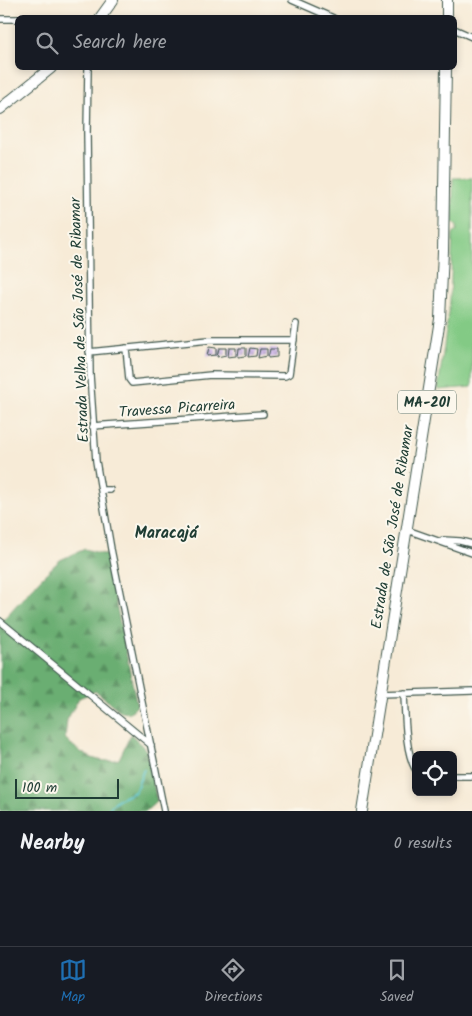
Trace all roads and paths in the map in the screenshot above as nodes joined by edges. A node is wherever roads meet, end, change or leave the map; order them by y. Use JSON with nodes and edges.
{"nodes":[{"id":1,"x":113,"y":0,"type":"edge"},
{"id":2,"x":292,"y":0,"type":"edge"},
{"id":3,"x":447,"y":0,"type":"edge"},
{"id":4,"x":102,"y":15,"type":"edge"},
{"id":5,"x":326,"y":15,"type":"edge"},
{"id":6,"x":447,"y":15,"type":"edge"},
{"id":7,"x":0,"y":19,"type":"edge"},
{"id":8,"x":15,"y":19,"type":"edge"},
{"id":9,"x":457,"y":30,"type":"edge"},
{"id":10,"x":472,"y":38,"type":"edge"},
{"id":11,"x":49,"y":70,"type":"edge"},
{"id":12,"x":88,"y":70,"type":"edge"},
{"id":13,"x":446,"y":70,"type":"edge"},
{"id":14,"x":0,"y":109,"type":"edge"},
{"id":15,"x":296,"y":324,"type":"dead end"},
{"id":16,"x":294,"y":340,"type":"junction"},
{"id":17,"x":126,"y":348,"type":"junction"},
{"id":18,"x":89,"y":352,"type":"junction"},
{"id":19,"x":263,"y":414,"type":"dead end"},
{"id":20,"x":92,"y":426,"type":"junction"},
{"id":21,"x":101,"y":490,"type":"junction"},
{"id":22,"x":110,"y":490,"type":"dead end"},
{"id":23,"x":407,"y":530,"type":"junction"},
{"id":24,"x":438,"y":540,"type":"junction"},
{"id":25,"x":472,"y":544,"type":"edge"},
{"id":26,"x":472,"y":553,"type":"edge"},
{"id":27,"x":124,"y":616,"type":"junction"},
{"id":28,"x":132,"y":616,"type":"dead end"},
{"id":29,"x":0,"y":621,"type":"edge"},
{"id":30,"x":472,"y":691,"type":"edge"},
{"id":31,"x":404,"y":693,"type":"junction"},
{"id":32,"x":380,"y":694,"type":"junction"},
{"id":33,"x":152,"y":745,"type":"junction"},
{"id":34,"x":412,"y":761,"type":"edge"},
{"id":35,"x":457,"y":776,"type":"edge"},
{"id":36,"x":472,"y":776,"type":"edge"},
{"id":37,"x":164,"y":811,"type":"edge"},
{"id":38,"x":362,"y":811,"type":"edge"}],
"edges":[{"from":1,"to":4,"type":"main road"},
{"from":2,"to":5,"type":"street"},
{"from":3,"to":6,"type":"main road"},
{"from":7,"to":8,"type":"street"},
{"from":9,"to":10,"type":"street"},
{"from":11,"to":14,"type":"main road"},
{"from":12,"to":18,"type":"street","name":"Estrada Velha de São José de Ribamar"},
{"from":13,"to":23,"type":"main road","name":"Estrada de São José de Ribamar","number":"MA-201"},
{"from":15,"to":16,"type":"street"},
{"from":16,"to":17,"type":"street"},
{"from":16,"to":17,"type":"street"},
{"from":17,"to":18,"type":"street"},
{"from":18,"to":20,"type":"street","name":"Estrada Velha de São José de Ribamar"},
{"from":19,"to":20,"type":"street","name":"Travessa Picarreira"},
{"from":20,"to":21,"type":"street","name":"Estrada Velha de São José de Ribamar"},
{"from":21,"to":22,"type":"street"},
{"from":21,"to":27,"type":"street","name":"Estrada Velha de São José de Ribamar"},
{"from":23,"to":24,"type":"street"},
{"from":23,"to":32,"type":"main road","name":"Estrada de São José de Ribamar","number":"MA-201"},
{"from":24,"to":25,"type":"street"},
{"from":24,"to":26,"type":"street"},
{"from":27,"to":28,"type":"street"},
{"from":27,"to":33,"type":"street","name":"Estrada Velha de São José de Ribamar"},
{"from":29,"to":33,"type":"street"},
{"from":30,"to":31,"type":"street"},
{"from":31,"to":32,"type":"street"},
{"from":31,"to":34,"type":"street"},
{"from":32,"to":38,"type":"main road","name":"Estrada de São José de Ribamar","number":"MA-201"},
{"from":33,"to":37,"type":"street","name":"Estrada Velha de São José de Ribamar"},
{"from":35,"to":36,"type":"street"}]}
